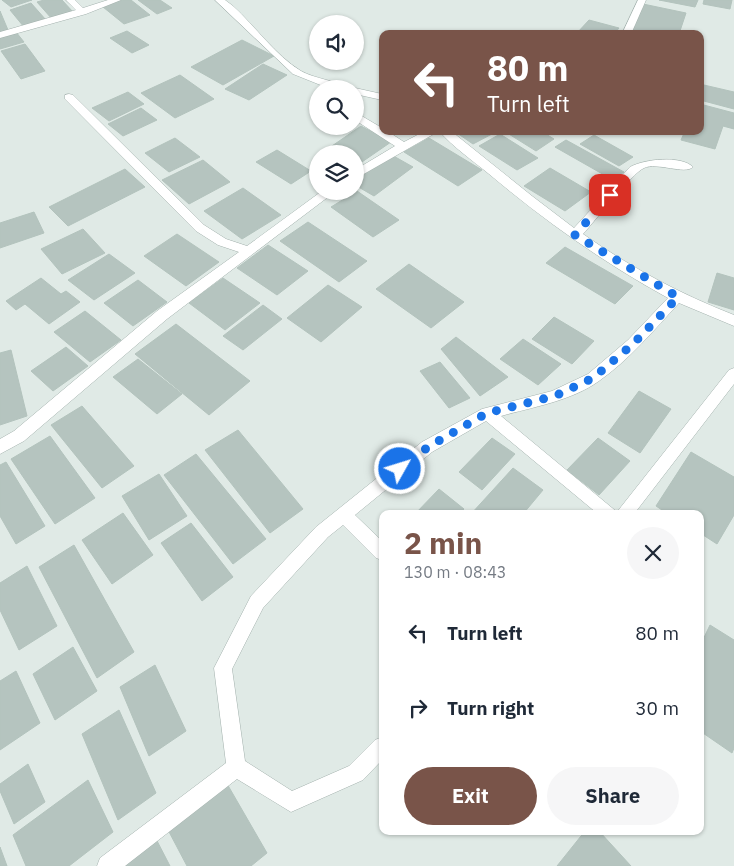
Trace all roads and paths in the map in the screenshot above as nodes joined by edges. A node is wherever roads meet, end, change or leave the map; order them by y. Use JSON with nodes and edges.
{"nodes":[{"id":1,"x":70,"y":0,"type":"edge"},
{"id":2,"x":117,"y":0,"type":"edge"},
{"id":3,"x":219,"y":0,"type":"edge"},
{"id":4,"x":642,"y":0,"type":"edge"},
{"id":5,"x":83,"y":12,"type":"junction"},
{"id":6,"x":628,"y":30,"type":"edge"},
{"id":7,"x":0,"y":35,"type":"edge"},
{"id":8,"x":313,"y":80,"type":"edge"},
{"id":9,"x":364,"y":93,"type":"edge"},
{"id":10,"x":379,"y":96,"type":"edge"},
{"id":11,"x":69,"y":97,"type":"dead end"},
{"id":12,"x":364,"y":121,"type":"edge"},
{"id":13,"x":379,"y":130,"type":"edge"},
{"id":14,"x":386,"y":135,"type":"edge"},
{"id":15,"x":426,"y":135,"type":"edge"},
{"id":16,"x":449,"y":135,"type":"edge"},
{"id":17,"x":403,"y":146,"type":"junction"},
{"id":18,"x":687,"y":167,"type":"dead end"},
{"id":19,"x":364,"y":170,"type":"edge"},
{"id":20,"x":318,"y":200,"type":"edge"},
{"id":21,"x":575,"y":235,"type":"junction"},
{"id":22,"x":249,"y":252,"type":"junction"},
{"id":23,"x":678,"y":297,"type":"junction"},
{"id":24,"x":734,"y":322,"type":"edge"},
{"id":25,"x":734,"y":374,"type":"edge"},
{"id":26,"x":487,"y":413,"type":"junction"},
{"id":27,"x":0,"y":447,"type":"edge"},
{"id":28,"x":605,"y":510,"type":"edge"},
{"id":29,"x":627,"y":510,"type":"edge"},
{"id":30,"x":344,"y":514,"type":"junction"},
{"id":31,"x":379,"y":549,"type":"edge"},
{"id":32,"x":379,"y":751,"type":"edge"},
{"id":33,"x":236,"y":767,"type":"junction"},
{"id":34,"x":108,"y":866,"type":"edge"}],
"edges":[{"from":1,"to":5,"type":"street"},
{"from":2,"to":5,"type":"street"},
{"from":3,"to":8,"type":"street"},
{"from":4,"to":6,"type":"street"},
{"from":5,"to":7,"type":"street"},
{"from":9,"to":10,"type":"street"},
{"from":11,"to":22,"type":"street"},
{"from":12,"to":13,"type":"street"},
{"from":14,"to":17,"type":"street"},
{"from":15,"to":17,"type":"street"},
{"from":16,"to":21,"type":"street"},
{"from":17,"to":19,"type":"street"},
{"from":18,"to":21,"type":"street"},
{"from":20,"to":22,"type":"street"},
{"from":21,"to":23,"type":"street"},
{"from":22,"to":27,"type":"street"},
{"from":23,"to":24,"type":"street"},
{"from":23,"to":26,"type":"street"},
{"from":25,"to":29,"type":"street"},
{"from":26,"to":28,"type":"street"},
{"from":26,"to":30,"type":"street"},
{"from":30,"to":31,"type":"street"},
{"from":30,"to":33,"type":"street"},
{"from":32,"to":33,"type":"street"},
{"from":33,"to":34,"type":"street"}]}
